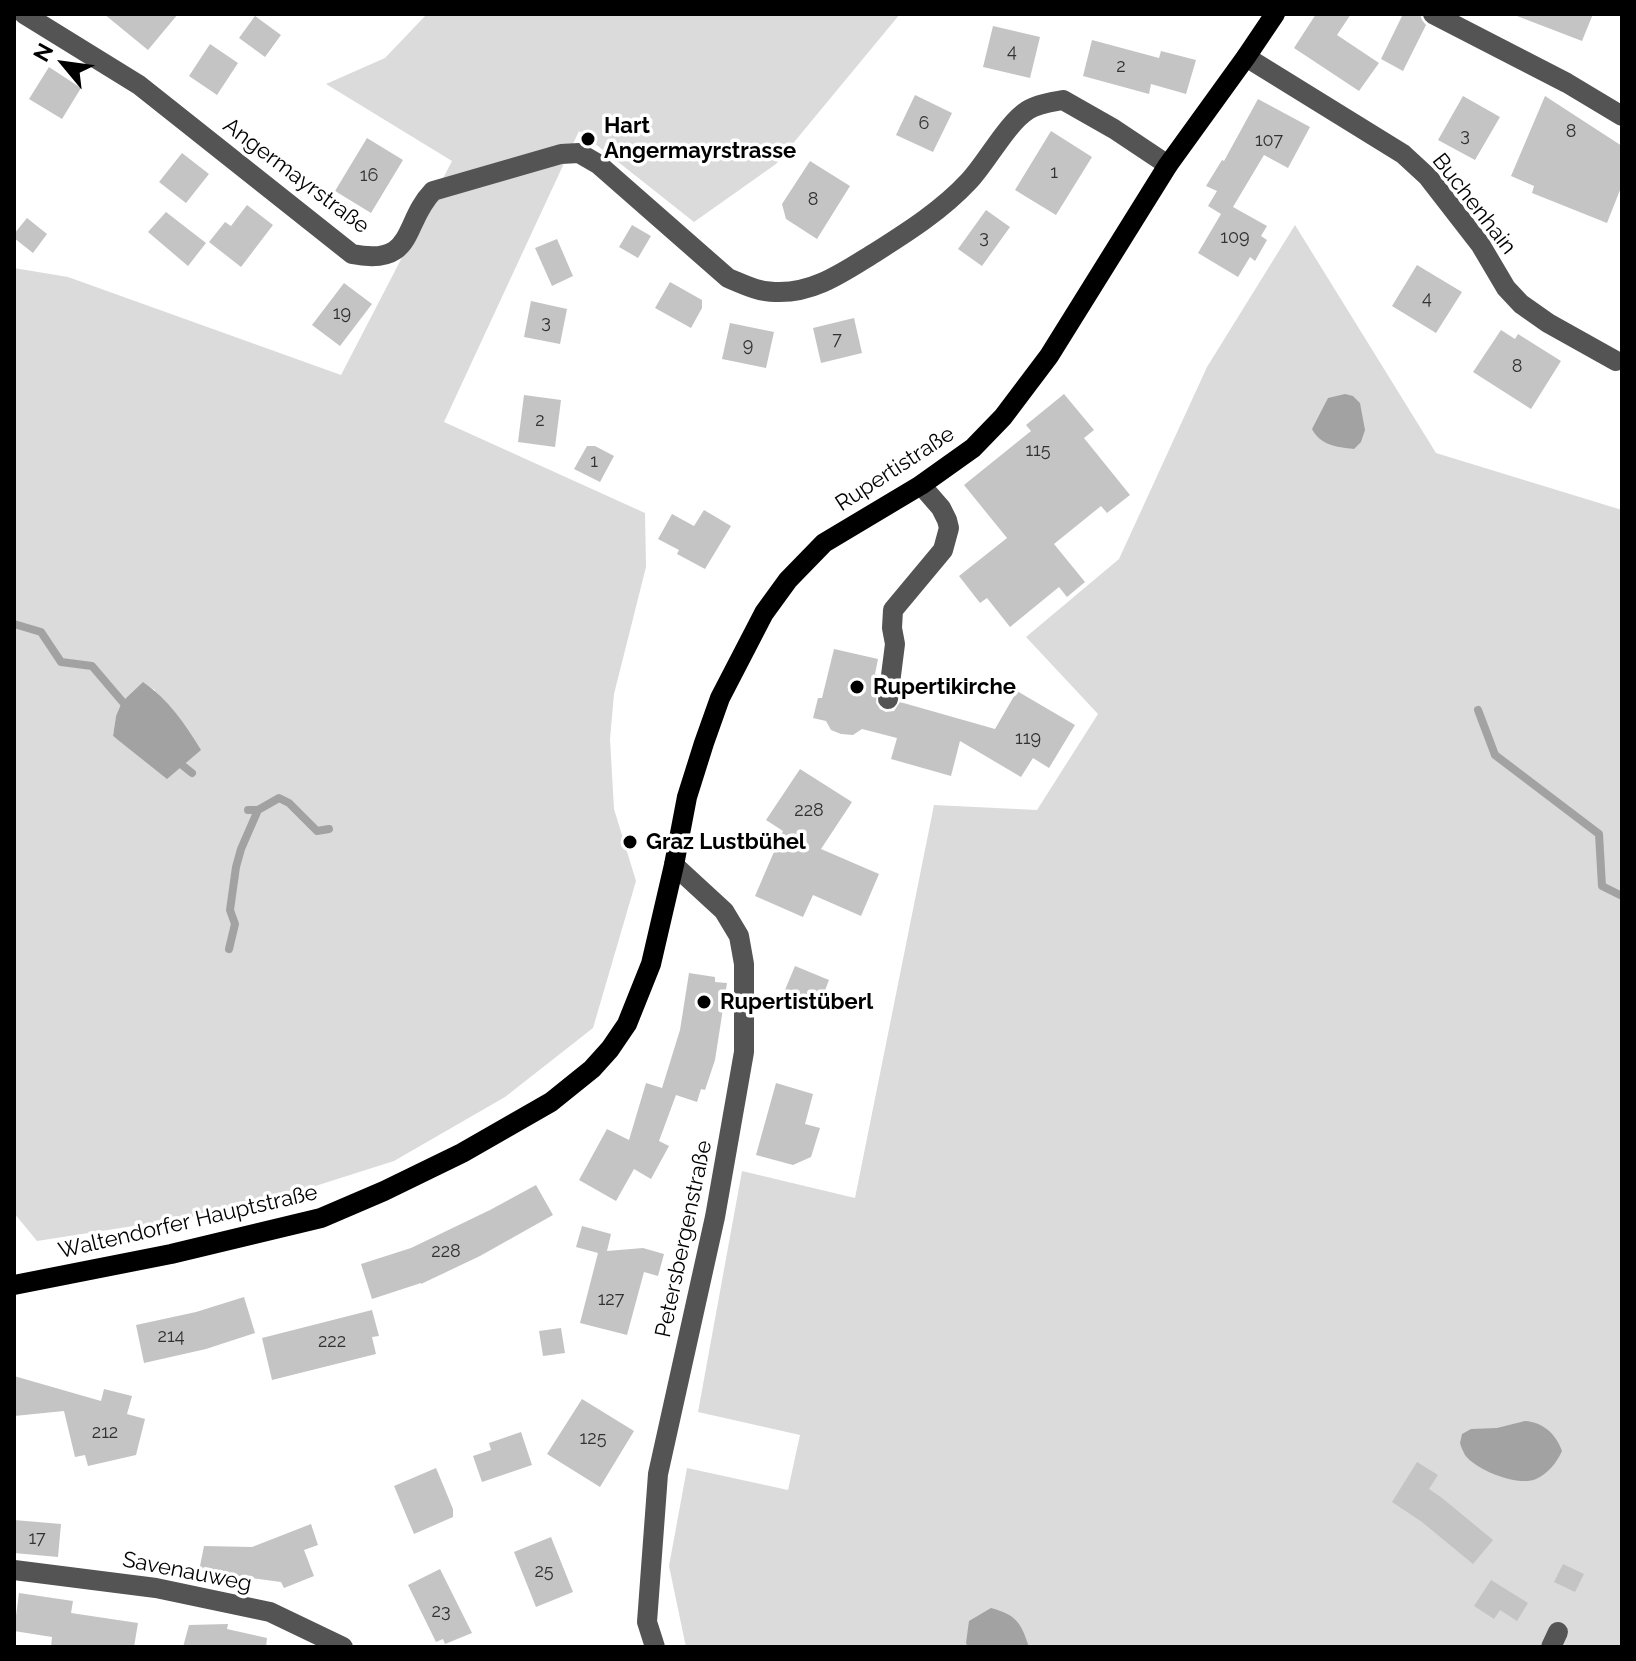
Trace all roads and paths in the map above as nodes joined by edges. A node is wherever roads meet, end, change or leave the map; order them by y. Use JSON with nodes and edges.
{"nodes":[{"id":1,"x":24,"y":14,"type":"edge"},
{"id":2,"x":1275,"y":14,"type":"edge"},
{"id":3,"x":1433,"y":14,"type":"edge"},
{"id":4,"x":1246,"y":57,"type":"junction"},
{"id":5,"x":1622,"y":116,"type":"edge"},
{"id":6,"x":1168,"y":165,"type":"junction"},
{"id":7,"x":1616,"y":361,"type":"dead end"},
{"id":8,"x":921,"y":485,"type":"junction"},
{"id":9,"x":888,"y":699,"type":"dead end"},
{"id":10,"x":674,"y":865,"type":"junction"},
{"id":11,"x":14,"y":1285,"type":"edge"},
{"id":12,"x":14,"y":1570,"type":"edge"},
{"id":13,"x":343,"y":1647,"type":"edge"},
{"id":14,"x":655,"y":1647,"type":"edge"}],
"edges":[{"from":1,"to":6,"type":"street","name":"Angermayrstraße"},
{"from":2,"to":4,"type":"main road","name":"Rupertistraße"},
{"from":3,"to":5,"type":"street"},
{"from":4,"to":6,"type":"main road","name":"Rupertistraße"},
{"from":4,"to":7,"type":"street","name":"Buchenhain"},
{"from":6,"to":8,"type":"main road","name":"Rupertistraße"},
{"from":8,"to":9,"type":"street"},
{"from":8,"to":10,"type":"main road","name":"Rupertistraße"},
{"from":10,"to":11,"type":"main road","name":"Waltendorfer Hauptstraße"},
{"from":10,"to":14,"type":"street","name":"Petersbergenstraße"},
{"from":12,"to":13,"type":"street","name":"Savenauweg"}]}
